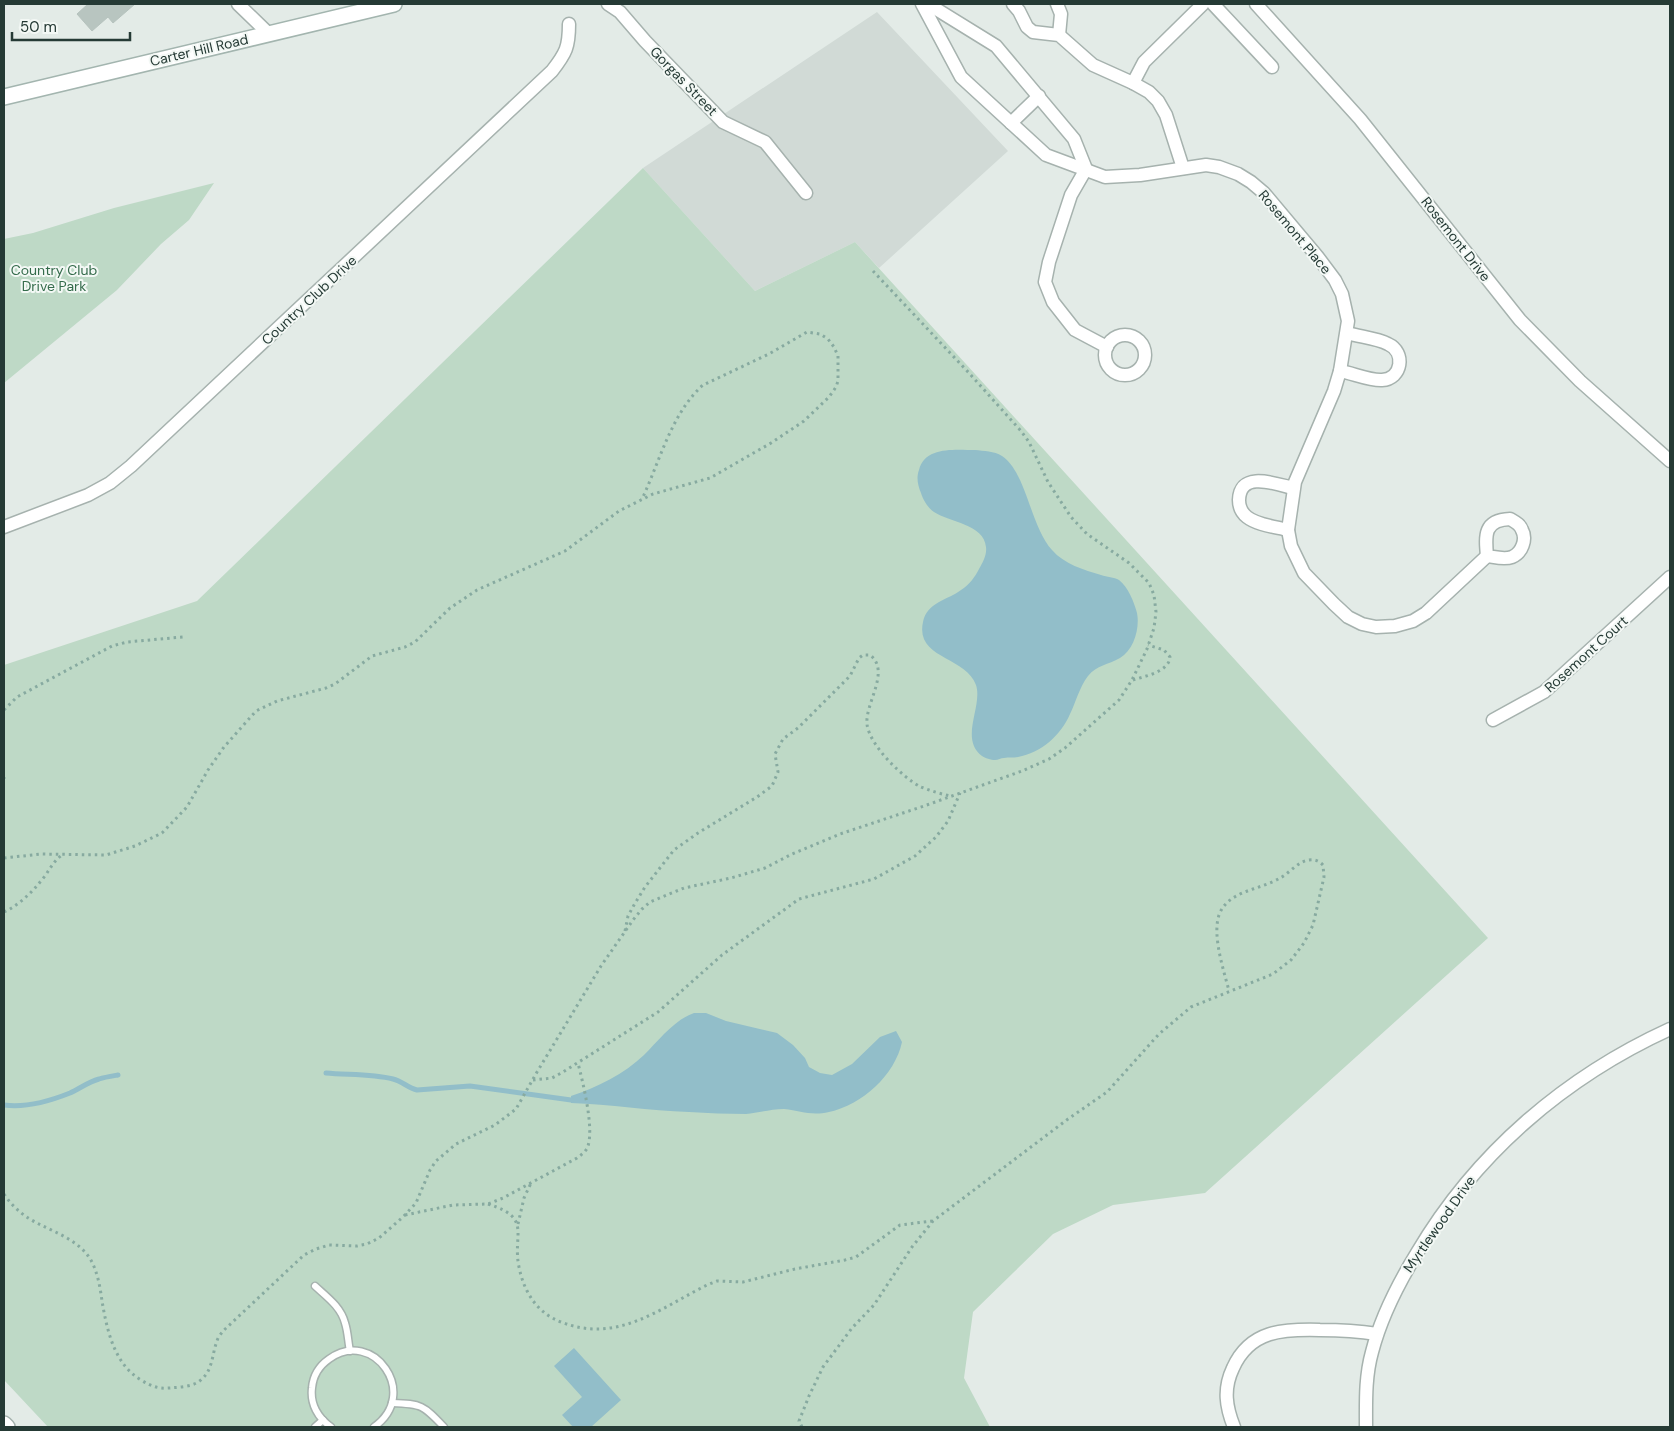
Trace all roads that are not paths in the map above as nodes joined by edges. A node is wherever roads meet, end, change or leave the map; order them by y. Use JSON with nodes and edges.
{"nodes":[{"id":1,"x":238,"y":4,"type":"edge"},
{"id":2,"x":394,"y":4,"type":"edge"},
{"id":3,"x":608,"y":4,"type":"edge"},
{"id":4,"x":922,"y":4,"type":"edge"},
{"id":5,"x":928,"y":4,"type":"edge"},
{"id":6,"x":1014,"y":4,"type":"edge"},
{"id":7,"x":1057,"y":4,"type":"edge"},
{"id":8,"x":1203,"y":4,"type":"edge"},
{"id":9,"x":1213,"y":4,"type":"edge"},
{"id":10,"x":1256,"y":4,"type":"edge"},
{"id":11,"x":569,"y":24,"type":"dead end"},
{"id":12,"x":268,"y":33,"type":"junction"},
{"id":13,"x":1060,"y":35,"type":"junction"},
{"id":14,"x":1272,"y":67,"type":"dead end"},
{"id":15,"x":1134,"y":82,"type":"junction"},
{"id":16,"x":1039,"y":96,"type":"junction"},
{"id":17,"x":4,"y":97,"type":"edge"},
{"id":18,"x":1011,"y":123,"type":"junction"},
{"id":19,"x":1183,"y":168,"type":"junction"},
{"id":20,"x":1086,"y":169,"type":"junction"},
{"id":21,"x":806,"y":193,"type":"dead end"},
{"id":22,"x":1347,"y":333,"type":"junction"},
{"id":23,"x":1107,"y":347,"type":"dead end"},
{"id":24,"x":1340,"y":371,"type":"junction"},
{"id":25,"x":1670,"y":462,"type":"edge"},
{"id":26,"x":1293,"y":488,"type":"junction"},
{"id":27,"x":4,"y":528,"type":"edge"},
{"id":28,"x":1288,"y":530,"type":"junction"},
{"id":29,"x":1487,"y":556,"type":"dead end"},
{"id":30,"x":1670,"y":577,"type":"edge"},
{"id":31,"x":1493,"y":720,"type":"dead end"},
{"id":32,"x":1670,"y":1029,"type":"edge"},
{"id":33,"x":315,"y":1286,"type":"dead end"},
{"id":34,"x":1377,"y":1334,"type":"junction"},
{"id":35,"x":350,"y":1351,"type":"junction"},
{"id":36,"x":392,"y":1403,"type":"junction"},
{"id":37,"x":323,"y":1420,"type":"junction"},
{"id":38,"x":4,"y":1424,"type":"edge"},
{"id":39,"x":7,"y":1427,"type":"edge"},
{"id":40,"x":315,"y":1427,"type":"edge"},
{"id":41,"x":331,"y":1427,"type":"edge"},
{"id":42,"x":374,"y":1427,"type":"edge"},
{"id":43,"x":444,"y":1427,"type":"edge"},
{"id":44,"x":1234,"y":1427,"type":"edge"},
{"id":45,"x":1366,"y":1427,"type":"edge"}],
"edges":[{"from":1,"to":12,"type":"street"},
{"from":2,"to":12,"type":"main road","name":"Carter Hill Road"},
{"from":3,"to":21,"type":"street","name":"Gorgas Street"},
{"from":4,"to":18,"type":"street","name":"Rosemont Place"},
{"from":5,"to":16,"type":"street"},
{"from":6,"to":13,"type":"street"},
{"from":7,"to":13,"type":"street"},
{"from":8,"to":15,"type":"street"},
{"from":9,"to":14,"type":"street"},
{"from":10,"to":25,"type":"street","name":"Rosemont Drive"},
{"from":11,"to":27,"type":"street","name":"Country Club Drive"},
{"from":12,"to":17,"type":"main road","name":"Carter Hill Road"},
{"from":13,"to":15,"type":"street"},
{"from":15,"to":19,"type":"street"},
{"from":16,"to":18,"type":"street"},
{"from":16,"to":20,"type":"street"},
{"from":18,"to":20,"type":"street","name":"Rosemont Place"},
{"from":19,"to":20,"type":"street","name":"Rosemont Place"},
{"from":19,"to":22,"type":"street","name":"Rosemont Place"},
{"from":20,"to":23,"type":"street"},
{"from":22,"to":24,"type":"street","name":"Rosemont Place"},
{"from":22,"to":24,"type":"street"},
{"from":24,"to":26,"type":"street","name":"Rosemont Place"},
{"from":26,"to":28,"type":"street","name":"Rosemont Place"},
{"from":26,"to":28,"type":"street"},
{"from":28,"to":29,"type":"street","name":"Rosemont Place"},
{"from":30,"to":31,"type":"street","name":"Rosemont Court"},
{"from":32,"to":34,"type":"street","name":"Myrtlewood Drive"},
{"from":33,"to":35,"type":"lane"},
{"from":34,"to":44,"type":"street"},
{"from":34,"to":45,"type":"street","name":"Myrtlewood Drive"},
{"from":35,"to":36,"type":"lane"},
{"from":35,"to":37,"type":"lane"},
{"from":36,"to":42,"type":"lane"},
{"from":36,"to":43,"type":"lane"},
{"from":37,"to":40,"type":"lane"},
{"from":37,"to":41,"type":"lane"},
{"from":38,"to":39,"type":"main road"}]}
